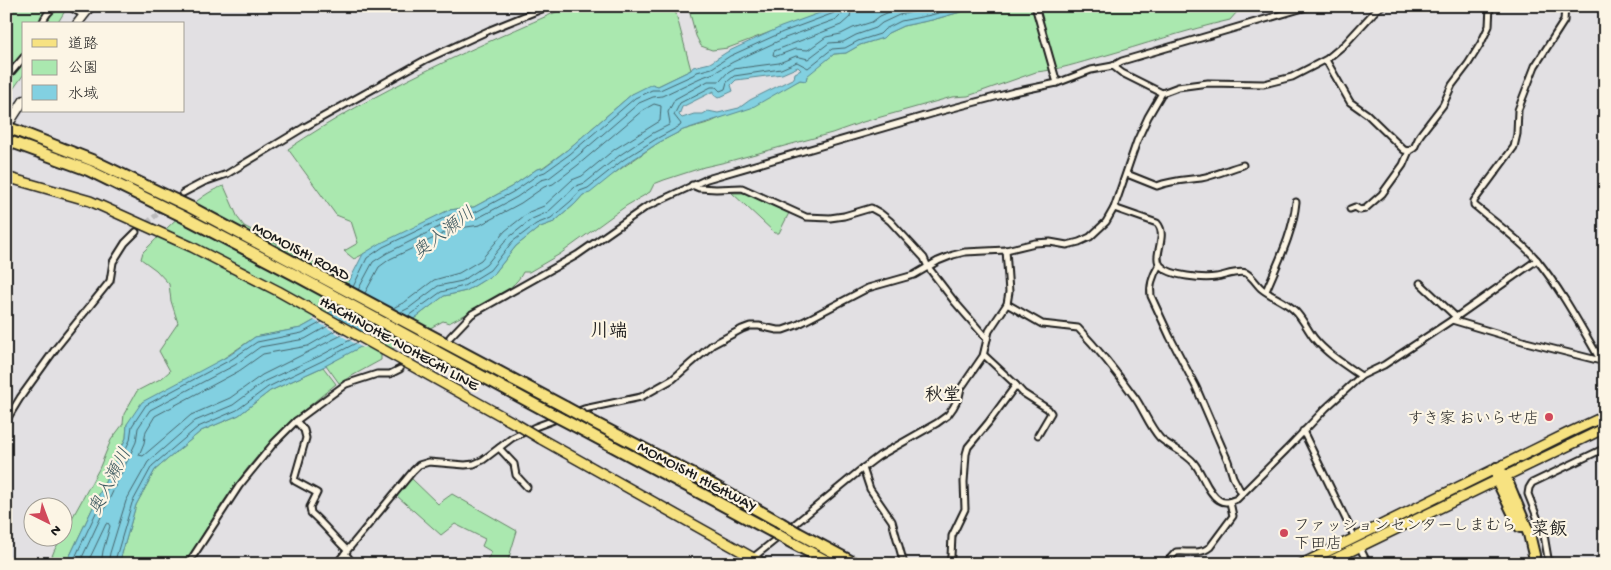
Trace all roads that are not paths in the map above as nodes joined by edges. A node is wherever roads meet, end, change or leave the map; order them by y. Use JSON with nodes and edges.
{"nodes":[{"id":1,"x":57,"y":6,"type":"edge"},
{"id":2,"x":69,"y":6,"type":"edge"},
{"id":3,"x":91,"y":6,"type":"edge"},
{"id":4,"x":550,"y":6,"type":"edge"},
{"id":5,"x":1035,"y":6,"type":"edge"},
{"id":6,"x":1310,"y":6,"type":"edge"},
{"id":7,"x":1382,"y":6,"type":"edge"},
{"id":8,"x":1490,"y":6,"type":"edge"},
{"id":9,"x":1565,"y":6,"type":"edge"},
{"id":10,"x":83,"y":15,"type":"junction"},
{"id":11,"x":43,"y":22,"type":"edge"},
{"id":12,"x":78,"y":22,"type":"edge"},
{"id":13,"x":22,"y":59,"type":"edge"},
{"id":14,"x":1326,"y":60,"type":"junction"},
{"id":15,"x":1112,"y":66,"type":"junction"},
{"id":16,"x":6,"y":78,"type":"edge"},
{"id":17,"x":1056,"y":80,"type":"junction"},
{"id":18,"x":1162,"y":92,"type":"junction"},
{"id":19,"x":22,"y":103,"type":"edge"},
{"id":20,"x":6,"y":128,"type":"edge"},
{"id":21,"x":10,"y":141,"type":"edge"},
{"id":22,"x":1410,"y":151,"type":"junction"},
{"id":23,"x":1243,"y":165,"type":"dead end"},
{"id":24,"x":1127,"y":174,"type":"junction"},
{"id":25,"x":6,"y":177,"type":"edge"},
{"id":26,"x":692,"y":185,"type":"junction"},
{"id":27,"x":183,"y":193,"type":"tunnel mouth"},
{"id":28,"x":1296,"y":202,"type":"dead end"},
{"id":29,"x":1114,"y":208,"type":"junction"},
{"id":30,"x":1350,"y":209,"type":"dead end"},
{"id":31,"x":136,"y":232,"type":"tunnel mouth"},
{"id":32,"x":1006,"y":250,"type":"junction"},
{"id":33,"x":1537,"y":260,"type":"junction"},
{"id":34,"x":1159,"y":265,"type":"junction"},
{"id":35,"x":928,"y":267,"type":"junction"},
{"id":36,"x":1420,"y":283,"type":"dead end"},
{"id":37,"x":1266,"y":292,"type":"junction"},
{"id":38,"x":1007,"y":304,"type":"junction"},
{"id":39,"x":1454,"y":319,"type":"junction"},
{"id":40,"x":450,"y":337,"type":"dead end"},
{"id":41,"x":987,"y":339,"type":"junction"},
{"id":42,"x":984,"y":355,"type":"junction"},
{"id":43,"x":1603,"y":361,"type":"edge"},
{"id":44,"x":400,"y":369,"type":"tunnel mouth"},
{"id":45,"x":1362,"y":376,"type":"junction"},
{"id":46,"x":1016,"y":385,"type":"junction"},
{"id":47,"x":565,"y":407,"type":"joint"},
{"id":48,"x":550,"y":413,"type":"joint"},
{"id":49,"x":1605,"y":416,"type":"edge"},
{"id":50,"x":6,"y":421,"type":"edge"},
{"id":51,"x":296,"y":421,"type":"junction"},
{"id":52,"x":1605,"y":428,"type":"edge"},
{"id":53,"x":1302,"y":431,"type":"junction"},
{"id":54,"x":1038,"y":435,"type":"dead end"},
{"id":55,"x":499,"y":448,"type":"junction"},
{"id":56,"x":1605,"y":448,"type":"edge"},
{"id":57,"x":863,"y":468,"type":"junction"},
{"id":58,"x":1497,"y":468,"type":"junction"},
{"id":59,"x":1501,"y":478,"type":"junction"},
{"id":60,"x":527,"y":487,"type":"dead end"},
{"id":61,"x":1242,"y":494,"type":"junction"},
{"id":62,"x":1230,"y":502,"type":"junction"},
{"id":63,"x":1355,"y":538,"type":"junction"},
{"id":64,"x":1359,"y":546,"type":"junction"},
{"id":65,"x":346,"y":551,"type":"junction"},
{"id":66,"x":753,"y":558,"type":"junction"},
{"id":67,"x":188,"y":564,"type":"edge"},
{"id":68,"x":336,"y":564,"type":"edge"},
{"id":69,"x":353,"y":564,"type":"edge"},
{"id":70,"x":745,"y":564,"type":"edge"},
{"id":71,"x":764,"y":564,"type":"edge"},
{"id":72,"x":832,"y":564,"type":"edge"},
{"id":73,"x":856,"y":564,"type":"edge"},
{"id":74,"x":904,"y":564,"type":"edge"},
{"id":75,"x":949,"y":564,"type":"edge"},
{"id":76,"x":1165,"y":564,"type":"edge"},
{"id":77,"x":1302,"y":564,"type":"edge"},
{"id":78,"x":1324,"y":564,"type":"edge"},
{"id":79,"x":1368,"y":564,"type":"edge"},
{"id":80,"x":1527,"y":564,"type":"edge"},
{"id":81,"x":1534,"y":564,"type":"edge"},
{"id":82,"x":1549,"y":564,"type":"edge"}],
"edges":[{"from":1,"to":11,"type":"street"},
{"from":2,"to":10,"type":"street"},
{"from":3,"to":10,"type":"main road"},
{"from":4,"to":27,"type":"street"},
{"from":5,"to":17,"type":"street"},
{"from":6,"to":15,"type":"street"},
{"from":7,"to":14,"type":"street"},
{"from":8,"to":22,"type":"street"},
{"from":9,"to":33,"type":"street"},
{"from":10,"to":12,"type":"main road"},
{"from":13,"to":16,"type":"street"},
{"from":14,"to":18,"type":"street"},
{"from":14,"to":22,"type":"street"},
{"from":15,"to":17,"type":"street"},
{"from":15,"to":18,"type":"street"},
{"from":17,"to":26,"type":"street"},
{"from":18,"to":24,"type":"street"},
{"from":19,"to":20,"type":"main road"},
{"from":20,"to":47,"type":"highway","name":"MOMOISHI ROAD","bridge":true},
{"from":21,"to":48,"type":"highway","name":"MOMOISHI ROAD"},
{"from":22,"to":30,"type":"street"},
{"from":23,"to":24,"type":"street"},
{"from":24,"to":29,"type":"street"},
{"from":25,"to":66,"type":"main road","name":"HACHINOHE-NOHECHI LINE","bridge":true},
{"from":26,"to":35,"type":"street"},
{"from":26,"to":40,"type":"street"},
{"from":28,"to":37,"type":"street"},
{"from":29,"to":32,"type":"street"},
{"from":29,"to":34,"type":"street"},
{"from":31,"to":50,"type":"street"},
{"from":32,"to":35,"type":"street"},
{"from":32,"to":38,"type":"street"},
{"from":33,"to":39,"type":"street"},
{"from":33,"to":43,"type":"street"},
{"from":34,"to":37,"type":"street"},
{"from":34,"to":61,"type":"street"},
{"from":35,"to":41,"type":"street"},
{"from":35,"to":55,"type":"street"},
{"from":36,"to":39,"type":"street"},
{"from":37,"to":45,"type":"street"},
{"from":38,"to":41,"type":"street"},
{"from":38,"to":62,"type":"street"},
{"from":39,"to":43,"type":"street"},
{"from":39,"to":45,"type":"street"},
{"from":41,"to":42,"type":"street"},
{"from":42,"to":46,"type":"street"},
{"from":42,"to":57,"type":"street"},
{"from":44,"to":51,"type":"street"},
{"from":45,"to":53,"type":"street"},
{"from":46,"to":54,"type":"street"},
{"from":46,"to":75,"type":"street"},
{"from":47,"to":73,"type":"highway","name":"MOMOISHI HIGHWAY","bridge":true},
{"from":48,"to":72,"type":"highway","name":"MOMOISHI HIGHWAY","bridge":true},
{"from":49,"to":58,"type":"main road"},
{"from":51,"to":65,"type":"street"},
{"from":51,"to":67,"type":"street"},
{"from":52,"to":59,"type":"main road"},
{"from":53,"to":61,"type":"street"},
{"from":53,"to":63,"type":"street"},
{"from":55,"to":60,"type":"street"},
{"from":55,"to":65,"type":"street"},
{"from":56,"to":82,"type":"street"},
{"from":57,"to":66,"type":"street"},
{"from":57,"to":74,"type":"street"},
{"from":58,"to":59,"type":"highway"},
{"from":58,"to":63,"type":"main road"},
{"from":59,"to":64,"type":"main road"},
{"from":59,"to":80,"type":"highway"},
{"from":59,"to":81,"type":"highway"},
{"from":61,"to":62,"type":"street"},
{"from":62,"to":76,"type":"street"},
{"from":63,"to":77,"type":"main road"},
{"from":64,"to":78,"type":"main road"},
{"from":64,"to":79,"type":"street"},
{"from":65,"to":68,"type":"street"},
{"from":65,"to":69,"type":"street"},
{"from":66,"to":70,"type":"street"},
{"from":66,"to":71,"type":"main road","name":"HACHINOHE-NOHECHI LINE"}]}
